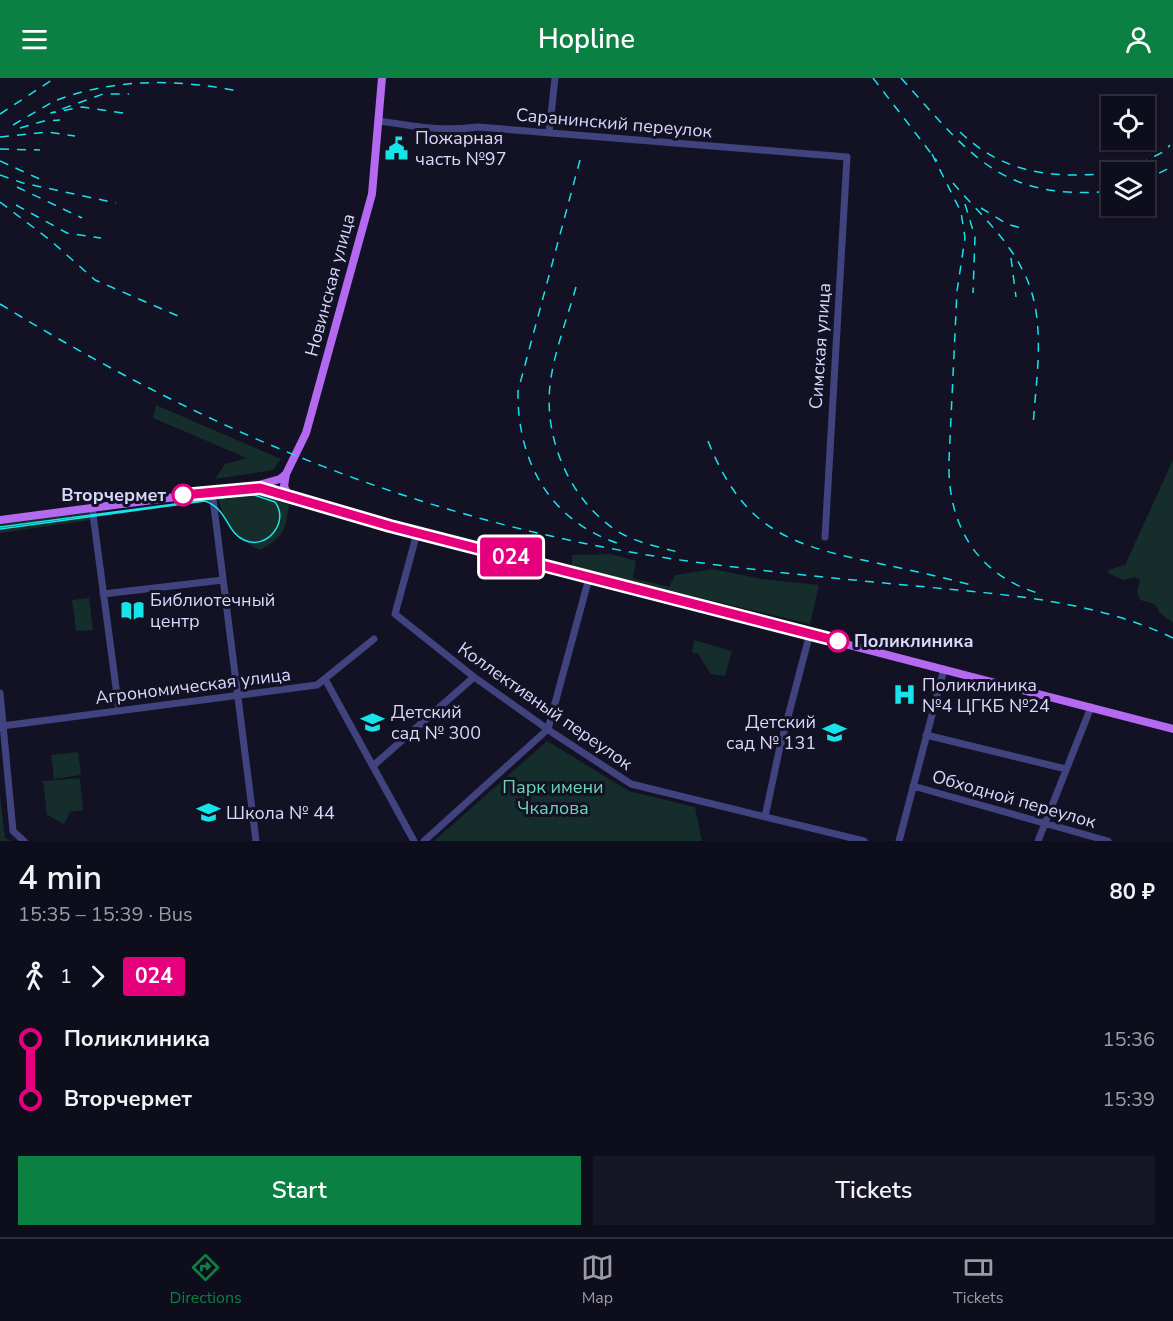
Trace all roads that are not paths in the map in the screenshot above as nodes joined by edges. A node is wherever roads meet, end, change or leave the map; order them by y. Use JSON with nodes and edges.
{"nodes":[{"id":1,"x":382,"y":78,"type":"edge"},
{"id":2,"x":555,"y":78,"type":"edge"},
{"id":3,"x":379,"y":121,"type":"junction"},
{"id":4,"x":549,"y":133,"type":"junction"},
{"id":5,"x":847,"y":157,"type":"joint"},
{"id":6,"x":286,"y":474,"type":"junction"},
{"id":7,"x":252,"y":487,"type":"junction"},
{"id":8,"x":212,"y":491,"type":"junction"},
{"id":9,"x":289,"y":498,"type":"junction"},
{"id":10,"x":92,"y":507,"type":"junction"},
{"id":11,"x":0,"y":520,"type":"edge"},
{"id":12,"x":417,"y":533,"type":"junction"},
{"id":13,"x":825,"y":537,"type":"dead end"},
{"id":14,"x":589,"y":578,"type":"junction"},
{"id":15,"x":223,"y":580,"type":"junction"},
{"id":16,"x":103,"y":594,"type":"junction"},
{"id":17,"x":810,"y":633,"type":"junction"},
{"id":18,"x":374,"y":639,"type":"dead end"},
{"id":19,"x":944,"y":669,"type":"junction"},
{"id":20,"x":474,"y":677,"type":"junction"},
{"id":21,"x":325,"y":679,"type":"junction"},
{"id":22,"x":0,"y":693,"type":"edge"},
{"id":23,"x":237,"y":695,"type":"junction"},
{"id":24,"x":1091,"y":707,"type":"junction"},
{"id":25,"x":119,"y":710,"type":"junction"},
{"id":26,"x":2,"y":726,"type":"junction"},
{"id":27,"x":548,"y":729,"type":"junction"},
{"id":28,"x":1173,"y":729,"type":"edge"},
{"id":29,"x":926,"y":735,"type":"junction"},
{"id":30,"x":373,"y":766,"type":"junction"},
{"id":31,"x":1066,"y":769,"type":"junction"},
{"id":32,"x":913,"y":786,"type":"junction"},
{"id":33,"x":765,"y":817,"type":"junction"},
{"id":34,"x":1044,"y":825,"type":"junction"},
{"id":35,"x":24,"y":841,"type":"edge"},
{"id":36,"x":256,"y":841,"type":"edge"},
{"id":37,"x":414,"y":841,"type":"edge"},
{"id":38,"x":424,"y":841,"type":"edge"},
{"id":39,"x":864,"y":841,"type":"edge"},
{"id":40,"x":899,"y":841,"type":"edge"},
{"id":41,"x":1038,"y":841,"type":"edge"},
{"id":42,"x":1108,"y":841,"type":"edge"}],
"edges":[{"from":1,"to":3,"type":"main road","name":"Новинская улица"},
{"from":2,"to":4,"type":"street"},
{"from":3,"to":4,"type":"street","name":"Саранинский переулок"},
{"from":3,"to":6,"type":"main road","name":"Новинская улица"},
{"from":4,"to":5,"type":"street","name":"Саранинский переулок"},
{"from":5,"to":13,"type":"street","name":"Симская улица"},
{"from":6,"to":7,"type":"main road"},
{"from":6,"to":9,"type":"main road"},
{"from":7,"to":8,"type":"main road"},
{"from":7,"to":9,"type":"main road"},
{"from":8,"to":10,"type":"main road"},
{"from":8,"to":15,"type":"street"},
{"from":9,"to":12,"type":"main road"},
{"from":10,"to":11,"type":"main road"},
{"from":10,"to":16,"type":"street"},
{"from":12,"to":14,"type":"main road"},
{"from":12,"to":20,"type":"street","name":"Коллективный переулок"},
{"from":14,"to":17,"type":"main road"},
{"from":14,"to":27,"type":"street"},
{"from":15,"to":16,"type":"street"},
{"from":15,"to":23,"type":"street"},
{"from":16,"to":25,"type":"street"},
{"from":17,"to":19,"type":"main road"},
{"from":17,"to":33,"type":"street"},
{"from":18,"to":21,"type":"street","name":"Агрономическая улица"},
{"from":19,"to":24,"type":"main road"},
{"from":19,"to":29,"type":"street"},
{"from":20,"to":27,"type":"street","name":"Коллективный переулок"},
{"from":20,"to":30,"type":"street"},
{"from":21,"to":23,"type":"street","name":"Агрономическая улица"},
{"from":21,"to":30,"type":"street"},
{"from":22,"to":26,"type":"street"},
{"from":23,"to":25,"type":"street","name":"Агрономическая улица"},
{"from":23,"to":36,"type":"street"},
{"from":24,"to":28,"type":"main road"},
{"from":24,"to":31,"type":"street"},
{"from":25,"to":26,"type":"street","name":"Агрономическая улица"},
{"from":26,"to":35,"type":"street"},
{"from":27,"to":33,"type":"street","name":"Коллективный переулок"},
{"from":27,"to":38,"type":"street"},
{"from":29,"to":31,"type":"street"},
{"from":29,"to":32,"type":"street"},
{"from":30,"to":37,"type":"street"},
{"from":31,"to":34,"type":"street"},
{"from":32,"to":34,"type":"street","name":"Обходной переулок"},
{"from":32,"to":40,"type":"street"},
{"from":33,"to":39,"type":"street","name":"Коллективный переулок"},
{"from":34,"to":41,"type":"street"},
{"from":34,"to":42,"type":"street","name":"Обходной переулок"}]}
